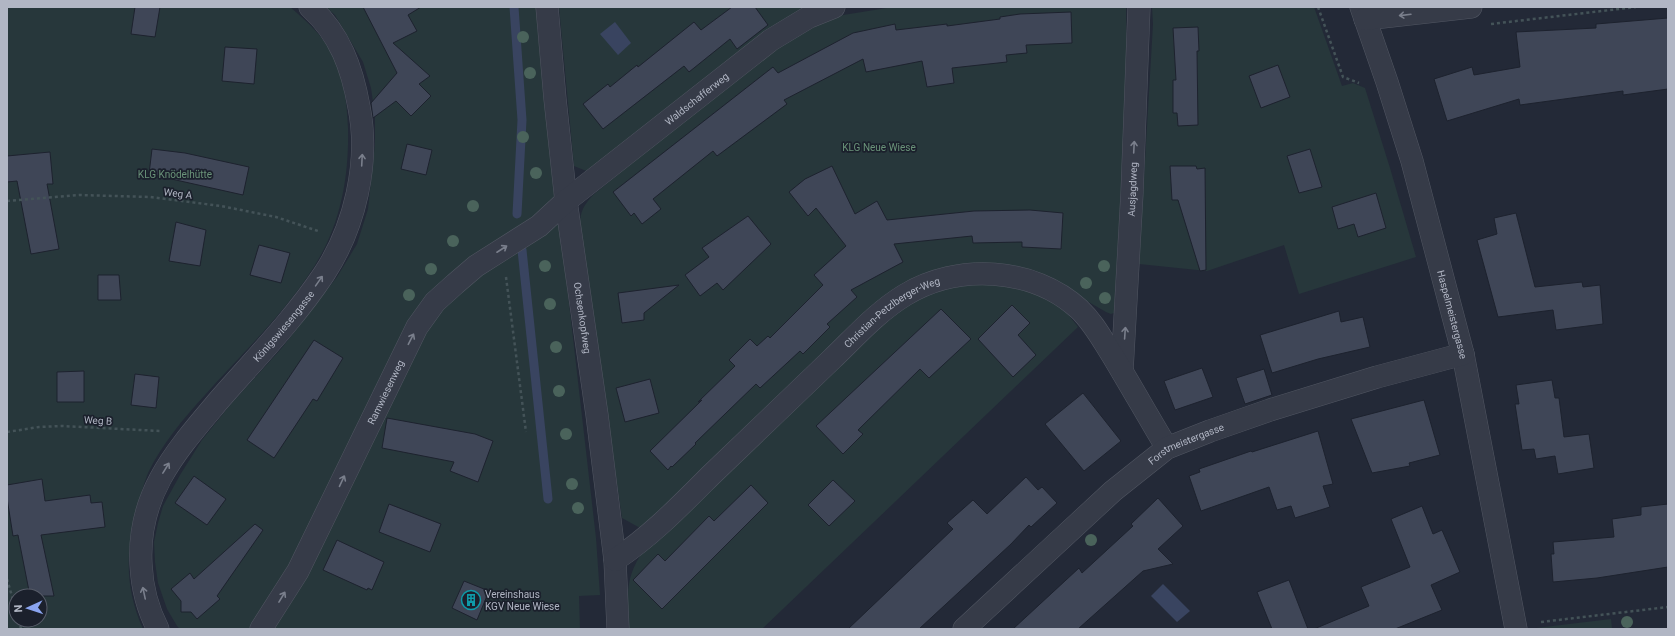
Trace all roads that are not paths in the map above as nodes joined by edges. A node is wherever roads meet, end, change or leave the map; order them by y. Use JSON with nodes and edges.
{"nodes":[{"id":1,"x":310,"y":7,"type":"edge"},
{"id":2,"x":547,"y":7,"type":"edge"},
{"id":3,"x":834,"y":7,"type":"edge"},
{"id":4,"x":1139,"y":7,"type":"edge"},
{"id":5,"x":1471,"y":7,"type":"edge"},
{"id":6,"x":1363,"y":13,"type":"edge"},
{"id":7,"x":566,"y":201,"type":"junction"},
{"id":8,"x":1463,"y":354,"type":"junction"},
{"id":9,"x":1122,"y":372,"type":"junction"},
{"id":10,"x":1167,"y":448,"type":"junction"},
{"id":11,"x":615,"y":560,"type":"junction"},
{"id":12,"x":158,"y":629,"type":"edge"},
{"id":13,"x":261,"y":629,"type":"edge"},
{"id":14,"x":618,"y":629,"type":"edge"},
{"id":15,"x":964,"y":629,"type":"edge"},
{"id":16,"x":1516,"y":629,"type":"edge"}],
"edges":[{"from":12,"to":1,"type":"street","name":"Königswiesengasse","one_way":true},
{"from":2,"to":7,"type":"street","name":"Ochsenkopfweg"},
{"from":3,"to":7,"type":"street","name":"Waldschafferweg"},
{"from":9,"to":4,"type":"street","name":"Ausjagdweg","one_way":true},
{"from":5,"to":6,"type":"street","one_way":true},
{"from":6,"to":8,"type":"street","name":"Haspelmeistergasse"},
{"from":7,"to":11,"type":"street","name":"Ochsenkopfweg"},
{"from":13,"to":7,"type":"street","name":"Ramwiesenweg","one_way":true},
{"from":8,"to":10,"type":"street","name":"Forstmeistergasse"},
{"from":8,"to":16,"type":"street","name":"Haspelmeistergasse"},
{"from":9,"to":10,"type":"street","name":"Christian-Petzlberger-Weg"},
{"from":9,"to":11,"type":"street","name":"Christian-Petzlberger-Weg"},
{"from":10,"to":15,"type":"street","name":"Forstmeistergasse"},
{"from":11,"to":14,"type":"street","name":"Ochsenkopfweg"}]}
